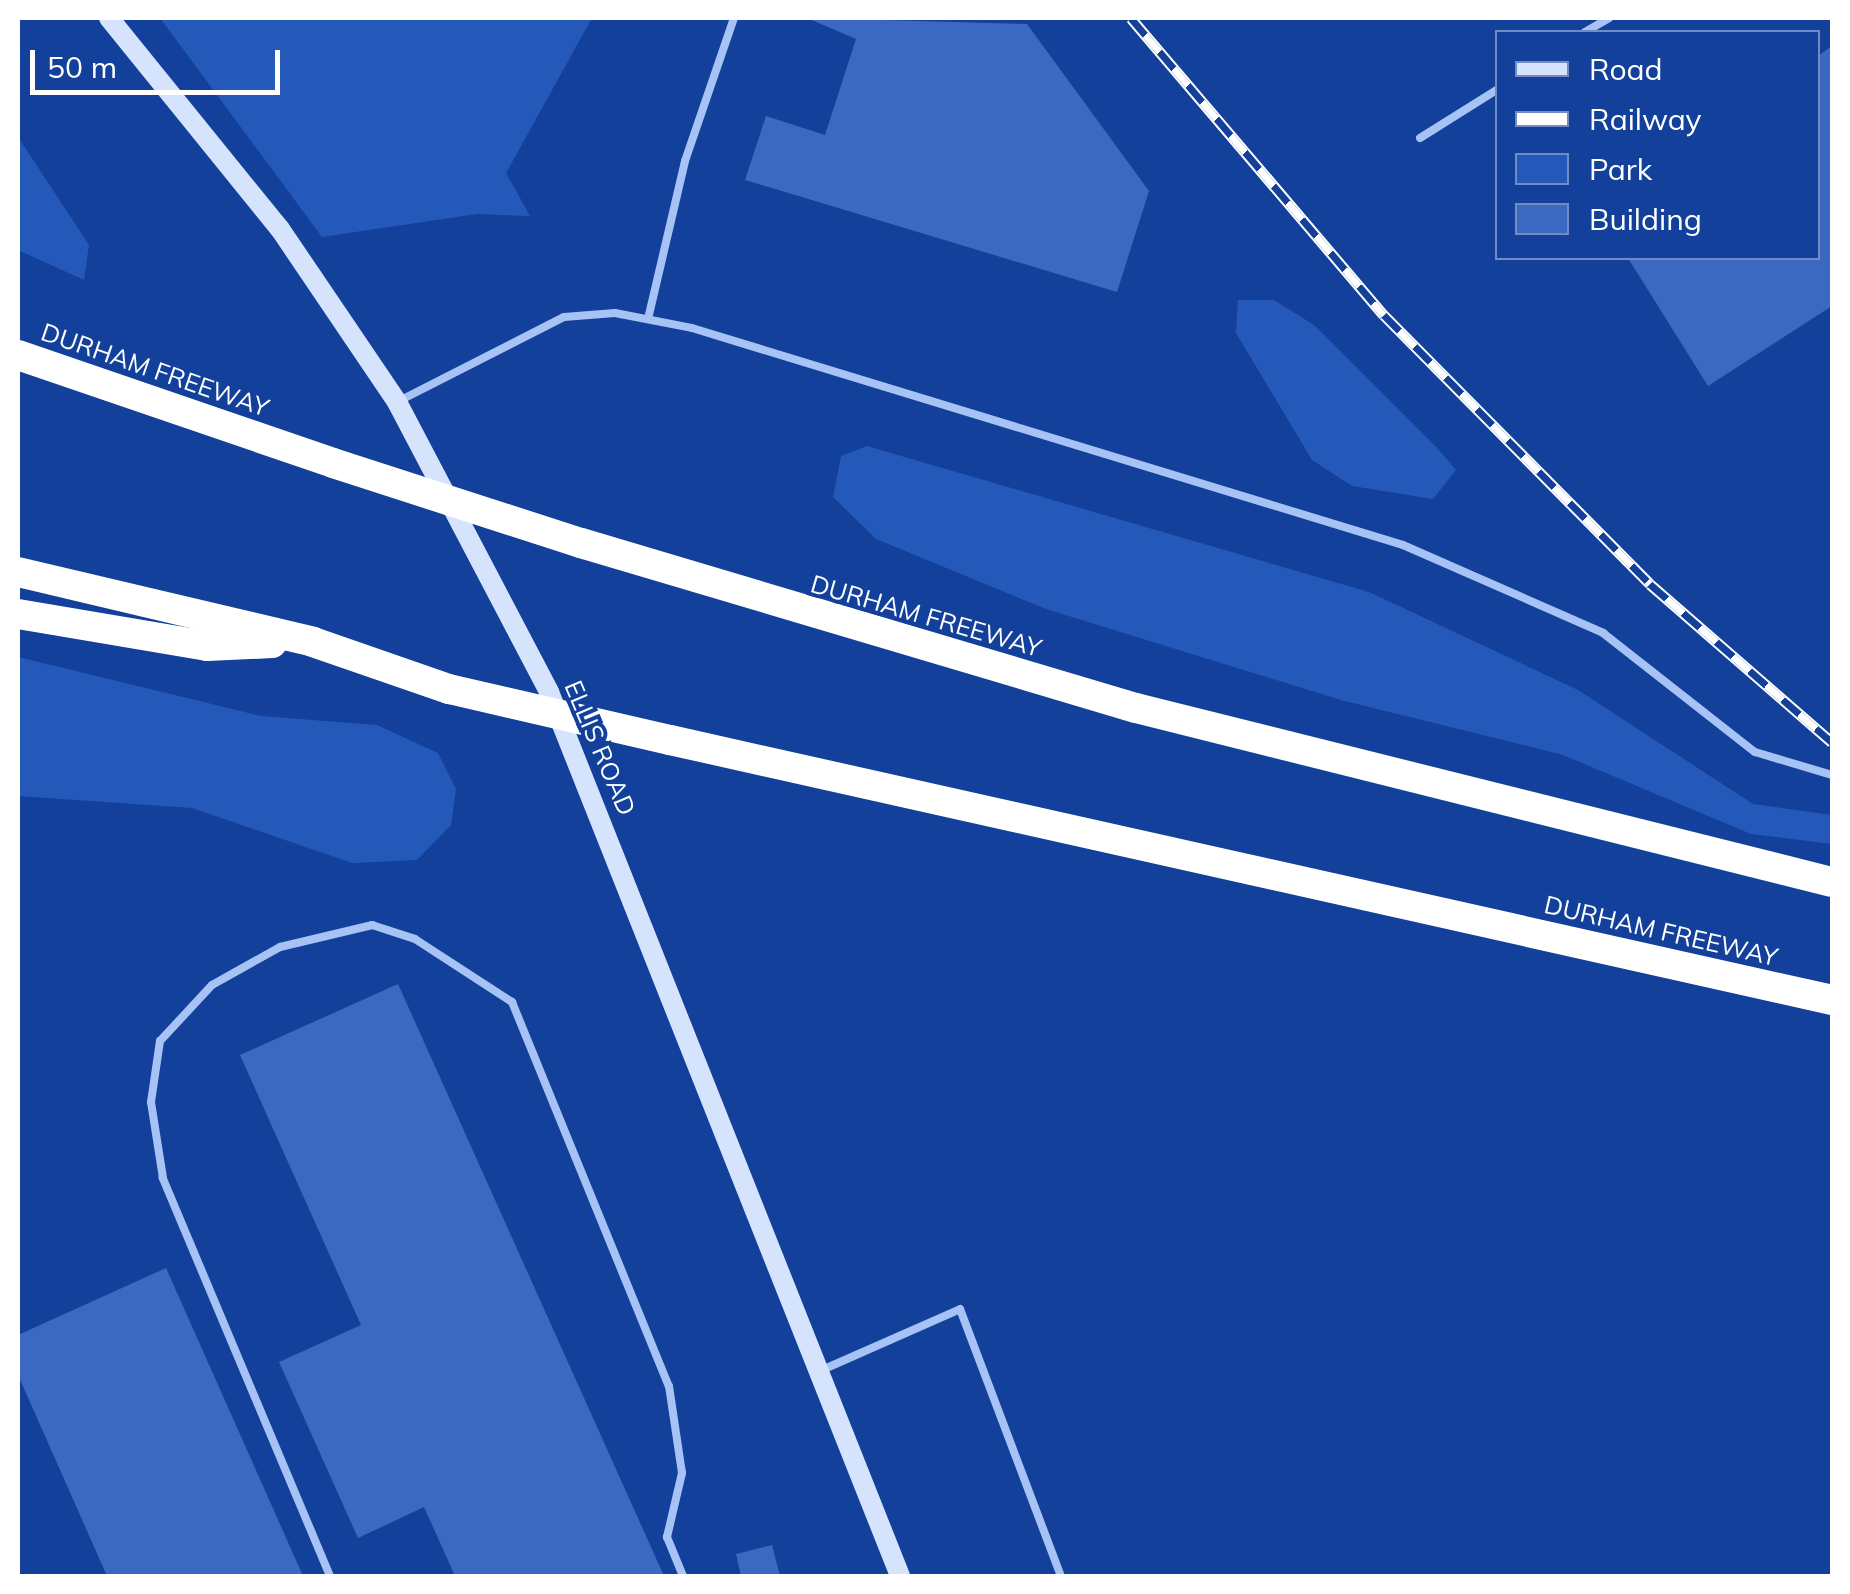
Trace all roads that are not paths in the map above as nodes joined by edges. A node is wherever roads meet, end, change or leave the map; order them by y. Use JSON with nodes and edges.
{"nodes":[{"id":1,"x":109,"y":18,"type":"edge"},
{"id":2,"x":734,"y":18,"type":"edge"},
{"id":3,"x":1495,"y":91,"type":"edge"},
{"id":4,"x":1420,"y":138,"type":"dead end"},
{"id":5,"x":648,"y":320,"type":"junction"},
{"id":6,"x":18,"y":336,"type":"edge"},
{"id":7,"x":18,"y":355,"type":"edge"},
{"id":8,"x":398,"y":402,"type":"junction"},
{"id":9,"x":230,"y":428,"type":"junction"},
{"id":10,"x":18,"y":572,"type":"edge"},
{"id":11,"x":18,"y":614,"type":"edge"},
{"id":12,"x":313,"y":642,"type":"junction"},
{"id":13,"x":1832,"y":775,"type":"edge"},
{"id":14,"x":1832,"y":882,"type":"edge"},
{"id":15,"x":1832,"y":1000,"type":"edge"},
{"id":16,"x":818,"y":1372,"type":"junction"},
{"id":17,"x":330,"y":1576,"type":"edge"},
{"id":18,"x":682,"y":1576,"type":"edge"},
{"id":19,"x":900,"y":1576,"type":"edge"},
{"id":20,"x":1060,"y":1576,"type":"edge"}],
"edges":[{"from":1,"to":8,"type":"main road","name":"ELLIS ROAD"},
{"from":2,"to":5,"type":"lane"},
{"from":3,"to":4,"type":"lane"},
{"from":5,"to":8,"type":"lane"},
{"from":5,"to":13,"type":"lane"},
{"from":6,"to":9,"type":"highway"},
{"from":7,"to":9,"type":"highway","name":"DURHAM FREEWAY"},
{"from":8,"to":16,"type":"main road","name":"ELLIS ROAD"},
{"from":9,"to":14,"type":"highway","name":"DURHAM FREEWAY","bridge":true},
{"from":10,"to":12,"type":"highway","name":"DURHAM FREEWAY"},
{"from":11,"to":12,"type":"highway"},
{"from":12,"to":15,"type":"highway","name":"DURHAM FREEWAY","bridge":true},
{"from":16,"to":19,"type":"main road","name":"ELLIS ROAD"},
{"from":16,"to":20,"type":"lane"},
{"from":17,"to":18,"type":"lane"}]}
